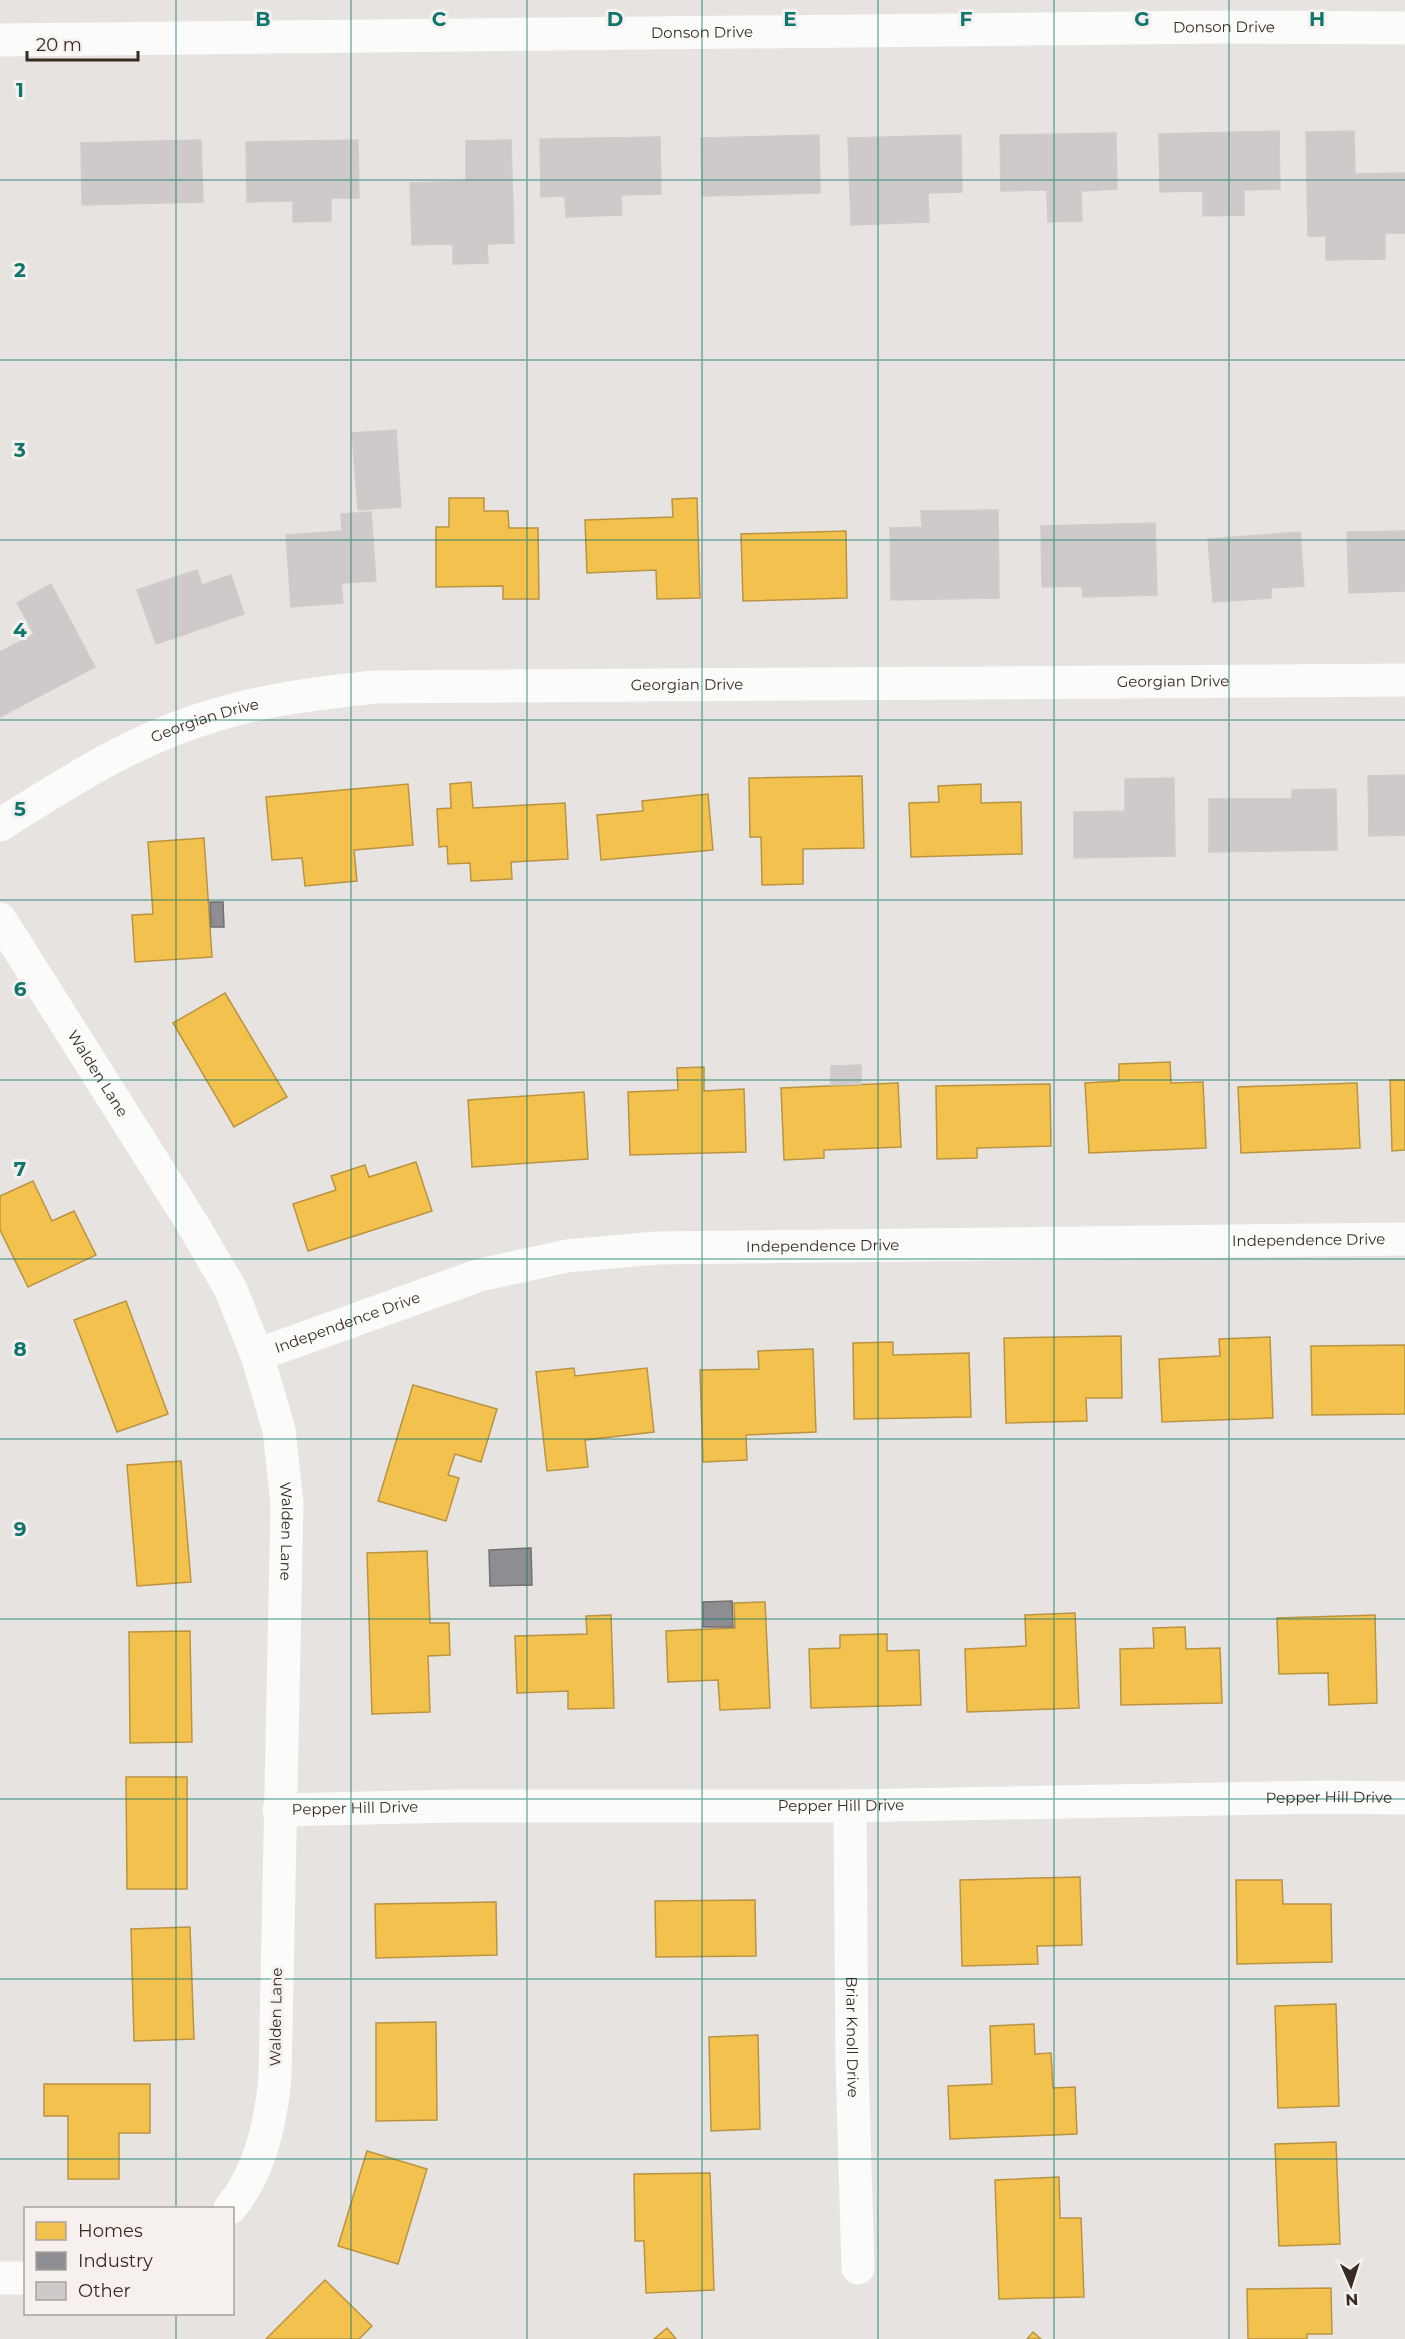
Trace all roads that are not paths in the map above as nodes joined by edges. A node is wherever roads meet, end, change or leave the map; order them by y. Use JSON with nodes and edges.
{"nodes":[{"id":1,"x":1405,"y":28,"type":"edge"},
{"id":2,"x":0,"y":40,"type":"edge"},
{"id":3,"x":1405,"y":680,"type":"edge"},
{"id":4,"x":0,"y":825,"type":"edge"},
{"id":5,"x":0,"y":920,"type":"edge"},
{"id":6,"x":1405,"y":1239,"type":"edge"},
{"id":7,"x":257,"y":1354,"type":"junction"},
{"id":8,"x":1405,"y":1798,"type":"edge"},
{"id":9,"x":850,"y":1806,"type":"junction"},
{"id":10,"x":279,"y":1810,"type":"junction"},
{"id":11,"x":232,"y":2207,"type":"edge"},
{"id":12,"x":858,"y":2268,"type":"dead end"},
{"id":13,"x":0,"y":2278,"type":"edge"},
{"id":14,"x":24,"y":2278,"type":"edge"}],
"edges":[{"from":1,"to":2,"type":"street","name":"Donson Drive"},
{"from":3,"to":4,"type":"street","name":"Georgian Drive"},
{"from":5,"to":7,"type":"street","name":"Walden Lane"},
{"from":6,"to":7,"type":"street","name":"Independence Drive"},
{"from":7,"to":10,"type":"street","name":"Walden Lane"},
{"from":8,"to":9,"type":"street","name":"Pepper Hill Drive"},
{"from":9,"to":10,"type":"street","name":"Pepper Hill Drive"},
{"from":9,"to":12,"type":"street","name":"Briar Knoll Drive"},
{"from":10,"to":11,"type":"street","name":"Walden Lane"},
{"from":13,"to":14,"type":"street"}]}
